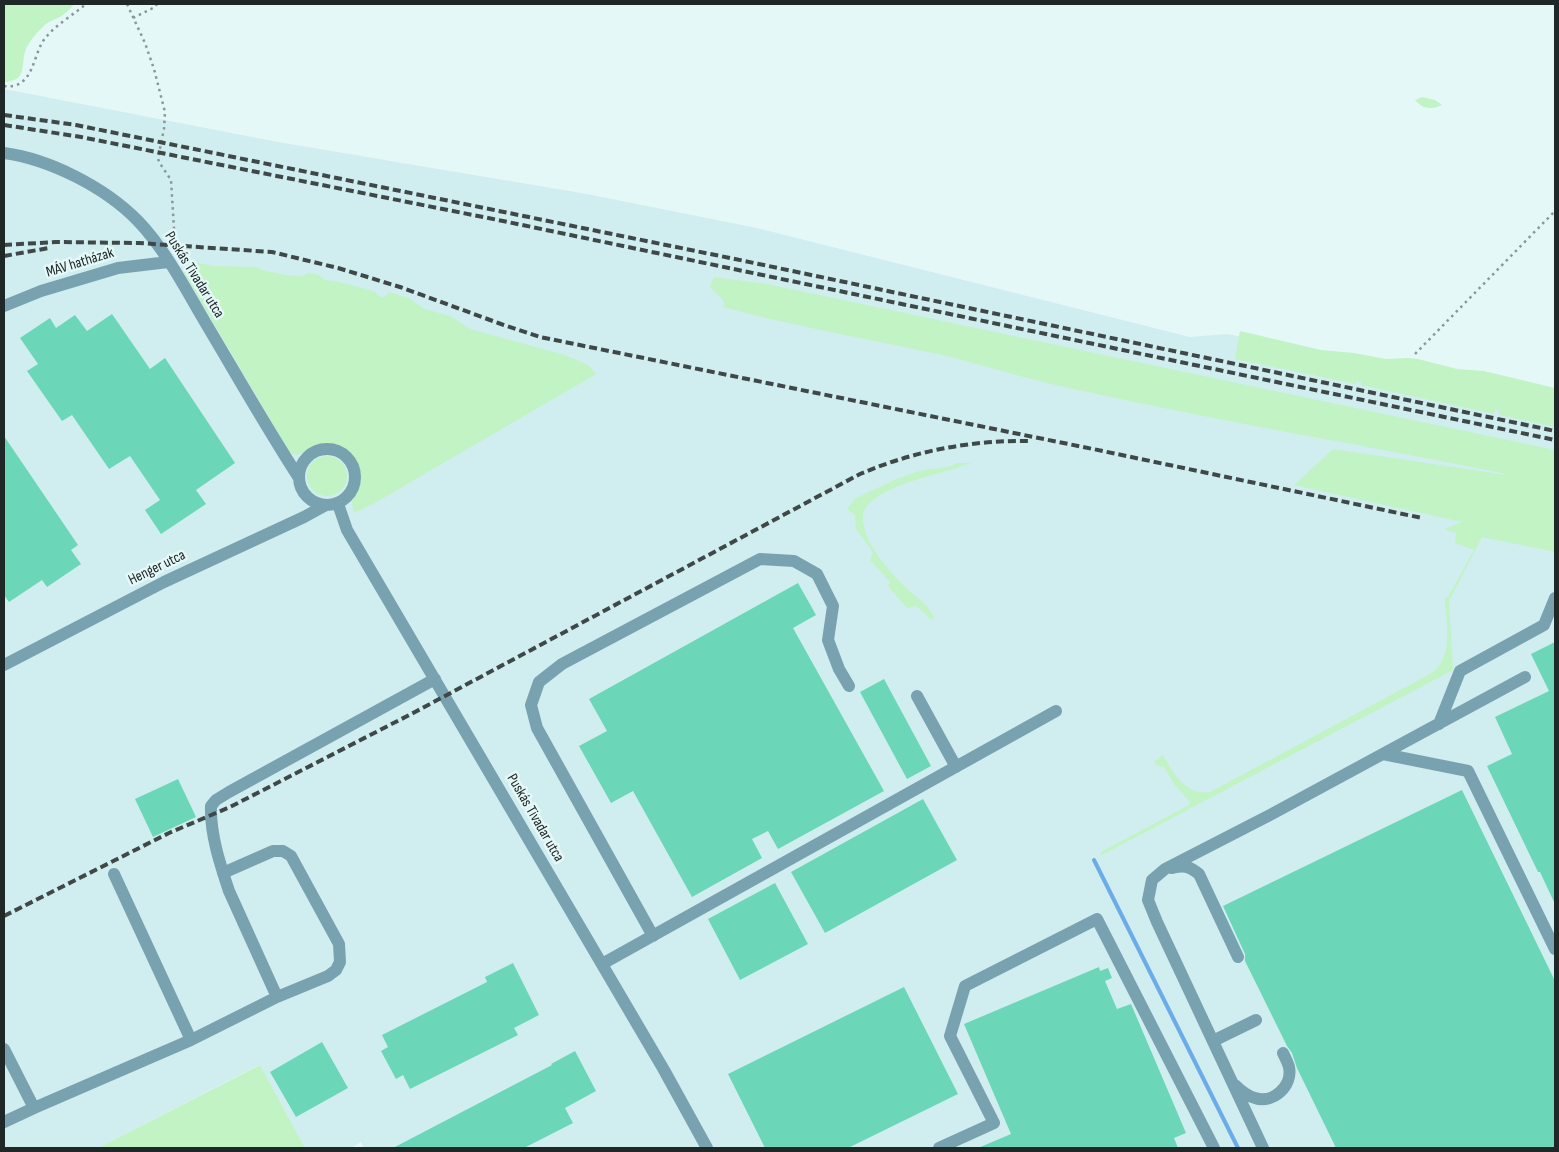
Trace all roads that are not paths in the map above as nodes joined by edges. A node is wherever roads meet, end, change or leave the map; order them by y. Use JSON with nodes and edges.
{"nodes":[{"id":1,"x":4,"y":153,"type":"edge"},
{"id":2,"x":168,"y":262,"type":"junction"},
{"id":3,"x":4,"y":306,"type":"edge"},
{"id":4,"x":299,"y":478,"type":"junction"},
{"id":5,"x":332,"y":504,"type":"junction"},
{"id":6,"x":1555,"y":598,"type":"edge"},
{"id":7,"x":4,"y":665,"type":"edge"},
{"id":8,"x":1525,"y":677,"type":"dead end"},
{"id":9,"x":435,"y":679,"type":"junction"},
{"id":10,"x":849,"y":686,"type":"dead end"},
{"id":11,"x":917,"y":696,"type":"dead end"},
{"id":12,"x":1056,"y":711,"type":"dead end"},
{"id":13,"x":1439,"y":724,"type":"junction"},
{"id":14,"x":1383,"y":754,"type":"junction"},
{"id":15,"x":956,"y":767,"type":"junction"},
{"id":16,"x":1165,"y":869,"type":"junction"},
{"id":17,"x":223,"y":873,"type":"junction"},
{"id":18,"x":114,"y":874,"type":"dead end"},
{"id":19,"x":653,"y":936,"type":"junction"},
{"id":20,"x":1555,"y":949,"type":"edge"},
{"id":21,"x":1238,"y":957,"type":"dead end"},
{"id":22,"x":602,"y":964,"type":"junction"},
{"id":23,"x":277,"y":997,"type":"junction"},
{"id":24,"x":1256,"y":1020,"type":"dead end"},
{"id":25,"x":191,"y":1040,"type":"junction"},
{"id":26,"x":1213,"y":1041,"type":"junction"},
{"id":27,"x":4,"y":1048,"type":"edge"},
{"id":28,"x":1283,"y":1053,"type":"dead end"},
{"id":29,"x":1232,"y":1082,"type":"junction"},
{"id":30,"x":1260,"y":1099,"type":"junction"},
{"id":31,"x":34,"y":1108,"type":"junction"},
{"id":32,"x":4,"y":1122,"type":"edge"},
{"id":33,"x":1256,"y":1133,"type":"junction"},
{"id":34,"x":707,"y":1148,"type":"edge"},
{"id":35,"x":939,"y":1148,"type":"edge"},
{"id":36,"x":1214,"y":1148,"type":"edge"},
{"id":37,"x":1263,"y":1148,"type":"edge"}],
"edges":[{"from":1,"to":2,"type":"street","name":"Puskás Tivadar utca"},
{"from":2,"to":3,"type":"street","name":"MÁV hatházak"},
{"from":2,"to":4,"type":"street","name":"Puskás Tivadar utca"},
{"from":4,"to":5,"type":"street","name":"Puskás Tivadar utca"},
{"from":4,"to":5,"type":"street"},
{"from":5,"to":7,"type":"street","name":"Henger utca"},
{"from":5,"to":9,"type":"street","name":"Puskás Tivadar utca"},
{"from":6,"to":13,"type":"street"},
{"from":8,"to":13,"type":"street"},
{"from":9,"to":17,"type":"street"},
{"from":9,"to":22,"type":"street","name":"Puskás Tivadar utca"},
{"from":10,"to":19,"type":"street"},
{"from":11,"to":15,"type":"street"},
{"from":12,"to":15,"type":"street"},
{"from":13,"to":14,"type":"street"},
{"from":14,"to":16,"type":"street"},
{"from":14,"to":20,"type":"street"},
{"from":15,"to":19,"type":"street"},
{"from":16,"to":21,"type":"street"},
{"from":16,"to":26,"type":"street"},
{"from":17,"to":23,"type":"street"},
{"from":17,"to":23,"type":"street"},
{"from":18,"to":25,"type":"street"},
{"from":19,"to":22,"type":"street"},
{"from":22,"to":34,"type":"street","name":"Puskás Tivadar utca"},
{"from":23,"to":25,"type":"street"},
{"from":24,"to":26,"type":"street"},
{"from":25,"to":31,"type":"street"},
{"from":26,"to":29,"type":"street"},
{"from":27,"to":31,"type":"street"},
{"from":28,"to":30,"type":"street"},
{"from":29,"to":30,"type":"street"},
{"from":29,"to":33,"type":"street"},
{"from":30,"to":33,"type":"street"},
{"from":31,"to":32,"type":"street"},
{"from":33,"to":37,"type":"street"},
{"from":35,"to":36,"type":"street"}]}
